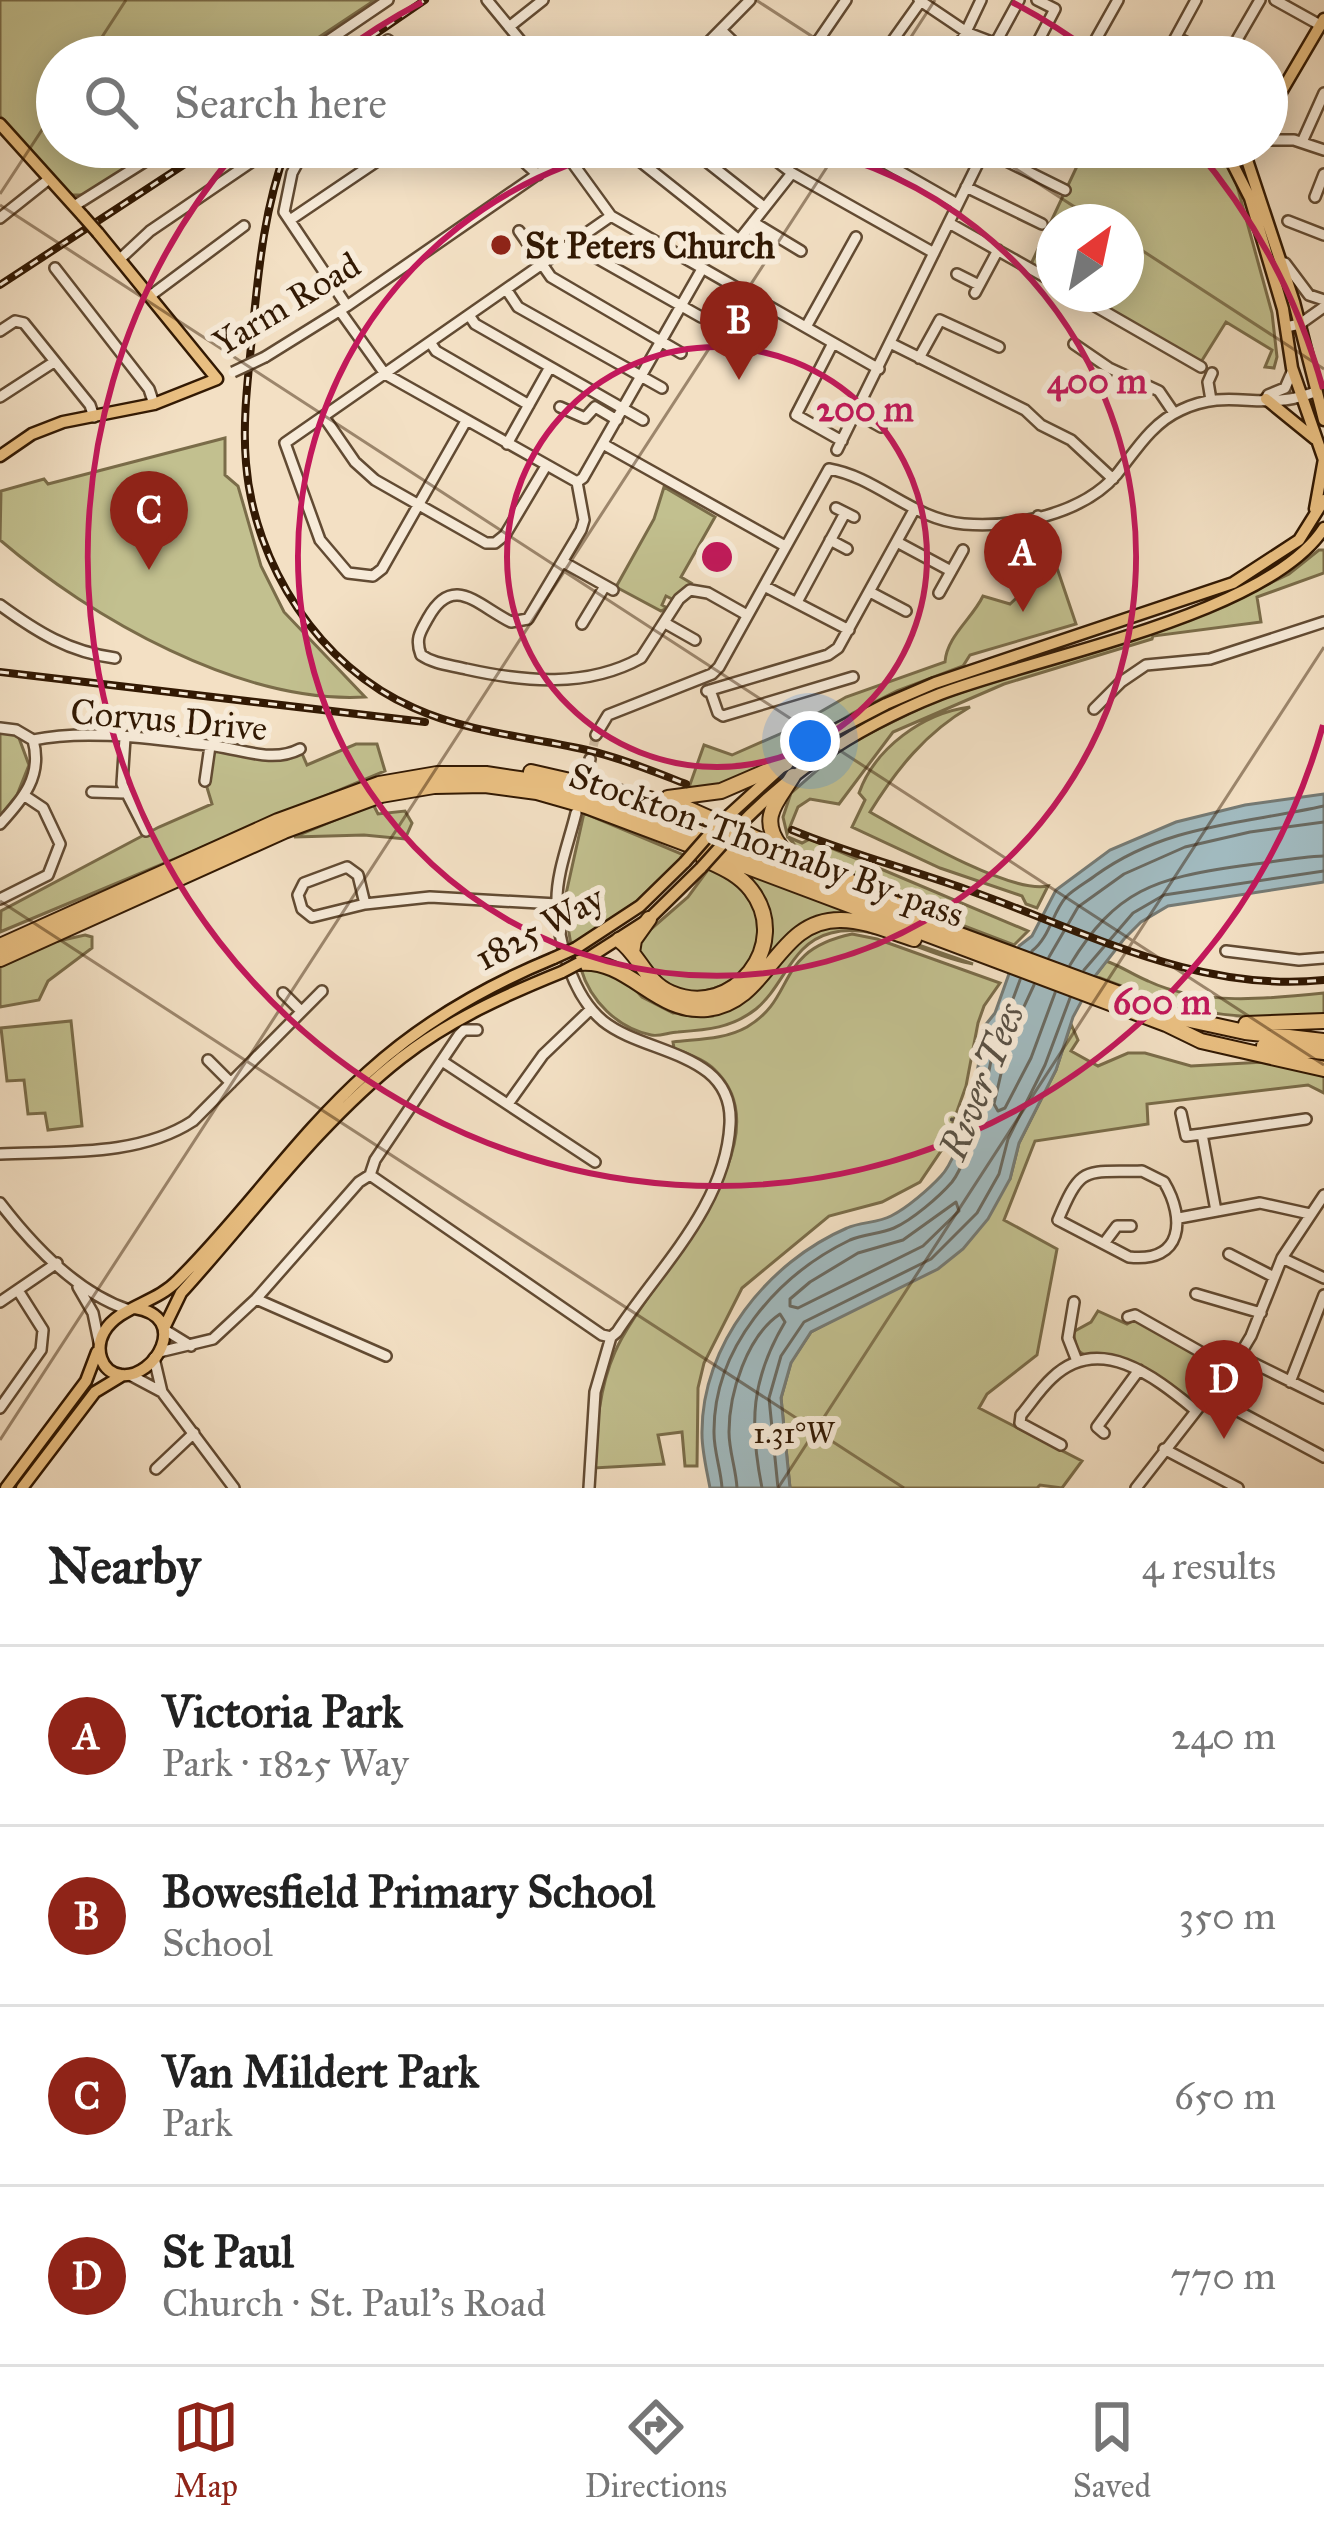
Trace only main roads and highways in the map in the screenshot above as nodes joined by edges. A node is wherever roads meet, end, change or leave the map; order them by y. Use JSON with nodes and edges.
{"nodes":[{"id":1,"x":1322,"y":22,"type":"edge"},
{"id":2,"x":1288,"y":84,"type":"edge"},
{"id":3,"x":0,"y":124,"type":"edge"},
{"id":4,"x":36,"y":165,"type":"edge"},
{"id":5,"x":39,"y":168,"type":"edge"},
{"id":6,"x":1234,"y":168,"type":"edge"},
{"id":7,"x":1250,"y":168,"type":"edge"},
{"id":8,"x":1320,"y":392,"type":"edge"},
{"id":9,"x":1261,"y":399,"type":"road end"},
{"id":10,"x":1324,"y":417,"type":"edge"},
{"id":11,"x":1318,"y":442,"type":"junction"},
{"id":12,"x":0,"y":456,"type":"edge"},
{"id":13,"x":1324,"y":459,"type":"edge"},
{"id":14,"x":1324,"y":500,"type":"edge"},
{"id":15,"x":1320,"y":531,"type":"edge"},
{"id":16,"x":790,"y":769,"type":"junction"},
{"id":17,"x":437,"y":774,"type":"junction"},
{"id":18,"x":645,"y":797,"type":"junction"},
{"id":19,"x":717,"y":826,"type":"junction"},
{"id":20,"x":641,"y":827,"type":"junction"},
{"id":21,"x":732,"y":833,"type":"junction"},
{"id":22,"x":783,"y":850,"type":"junction"},
{"id":23,"x":649,"y":919,"type":"junction"},
{"id":24,"x":616,"y":933,"type":"junction"},
{"id":25,"x":955,"y":934,"type":"junction"},
{"id":26,"x":0,"y":946,"type":"edge"},
{"id":27,"x":975,"y":947,"type":"junction"},
{"id":28,"x":632,"y":952,"type":"junction"},
{"id":29,"x":577,"y":956,"type":"junction"},
{"id":30,"x":0,"y":959,"type":"edge"},
{"id":31,"x":652,"y":994,"type":"junction"},
{"id":32,"x":1131,"y":1005,"type":"junction"},
{"id":33,"x":1324,"y":1021,"type":"edge"},
{"id":34,"x":1166,"y":1024,"type":"junction"},
{"id":35,"x":1324,"y":1041,"type":"edge"},
{"id":36,"x":1324,"y":1052,"type":"edge"},
{"id":37,"x":1324,"y":1069,"type":"edge"},
{"id":38,"x":132,"y":1309,"type":"junction"},
{"id":39,"x":164,"y":1329,"type":"junction"},
{"id":40,"x":99,"y":1345,"type":"junction"},
{"id":41,"x":126,"y":1375,"type":"junction"},
{"id":42,"x":6,"y":1488,"type":"edge"},
{"id":43,"x":22,"y":1488,"type":"edge"}],
"edges":[{"from":1,"to":2,"type":"main road"},
{"from":3,"to":4,"type":"main road","name":"Yarm Road","bridge":true},
{"from":5,"to":12,"type":"main road","name":"Yarm Road","bridge":true},
{"from":6,"to":11,"type":"main road"},
{"from":7,"to":8,"type":"main road"},
{"from":8,"to":10,"type":"main road"},
{"from":9,"to":11,"type":"main road"},
{"from":11,"to":13,"type":"main road"},
{"from":13,"to":15,"type":"main road"},
{"from":14,"to":15,"type":"main road","name":"1825 Way"},
{"from":15,"to":16,"type":"main road","name":"1825 Way"},
{"from":16,"to":18,"type":"highway"},
{"from":16,"to":19,"type":"main road","name":"1825 Way"},
{"from":16,"to":21,"type":"main road","name":"1825 Way"},
{"from":16,"to":22,"type":"highway"},
{"from":17,"to":18,"type":"highway"},
{"from":17,"to":25,"type":"highway","name":"Stockton-Thornaby By-pass"},
{"from":17,"to":26,"type":"highway","name":"Stockton-Thornaby By-pass"},
{"from":18,"to":19,"type":"highway"},
{"from":19,"to":21,"type":"main road"},
{"from":19,"to":24,"type":"main road","name":"1825 Way","bridge":true},
{"from":20,"to":27,"type":"highway","name":"Stockton-Thornaby By-pass"},
{"from":20,"to":28,"type":"highway"},
{"from":20,"to":30,"type":"highway","name":"Stockton-Thornaby By-pass"},
{"from":21,"to":22,"type":"highway"},
{"from":21,"to":23,"type":"main road","name":"1825 Way","bridge":true},
{"from":22,"to":25,"type":"highway"},
{"from":23,"to":24,"type":"main road","name":"1825 Way"},
{"from":23,"to":28,"type":"highway"},
{"from":24,"to":28,"type":"highway"},
{"from":24,"to":29,"type":"main road","name":"1825 Way"},
{"from":24,"to":31,"type":"highway"},
{"from":25,"to":27,"type":"highway"},
{"from":27,"to":31,"type":"highway"},
{"from":27,"to":32,"type":"highway"},
{"from":29,"to":31,"type":"highway"},
{"from":29,"to":38,"type":"main road","name":"1825 Way","bridge":true},
{"from":29,"to":39,"type":"main road","name":"1825 Way","bridge":true},
{"from":32,"to":33,"type":"highway"},
{"from":32,"to":34,"type":"highway"},
{"from":32,"to":35,"type":"highway"},
{"from":34,"to":36,"type":"highway"},
{"from":34,"to":37,"type":"highway"},
{"from":38,"to":39,"type":"main road"},
{"from":38,"to":40,"type":"main road"},
{"from":39,"to":41,"type":"main road"},
{"from":40,"to":41,"type":"main road"},
{"from":40,"to":42,"type":"main road"},
{"from":41,"to":43,"type":"main road"}]}
